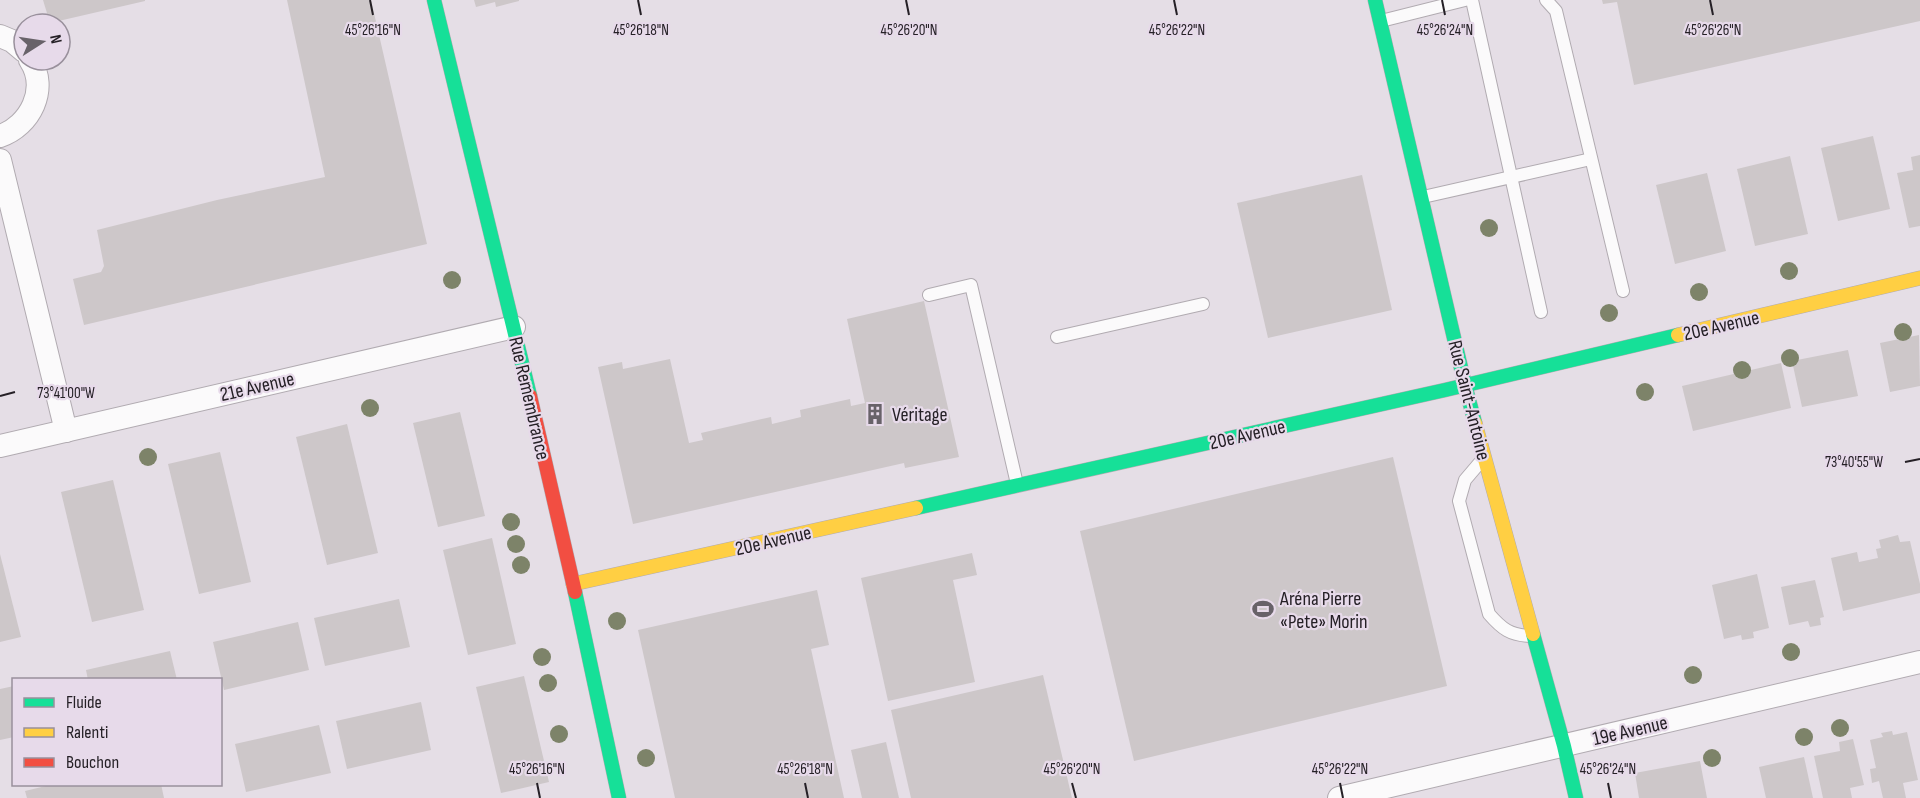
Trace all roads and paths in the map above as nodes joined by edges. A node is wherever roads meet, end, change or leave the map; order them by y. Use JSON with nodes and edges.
{"nodes":[{"id":1,"x":434,"y":0,"type":"edge"},
{"id":2,"x":1375,"y":0,"type":"edge"},
{"id":3,"x":1465,"y":0,"type":"edge"},
{"id":4,"x":1472,"y":0,"type":"edge"},
{"id":5,"x":1546,"y":0,"type":"edge"},
{"id":6,"x":1380,"y":21,"type":"junction"},
{"id":7,"x":34,"y":72,"type":"edge"},
{"id":8,"x":0,"y":136,"type":"edge"},
{"id":9,"x":1591,"y":159,"type":"junction"},
{"id":10,"x":0,"y":160,"type":"edge"},
{"id":11,"x":1511,"y":176,"type":"junction"},
{"id":12,"x":1421,"y":198,"type":"junction"},
{"id":13,"x":1920,"y":278,"type":"edge"},
{"id":14,"x":1623,"y":291,"type":"dead end"},
{"id":15,"x":929,"y":295,"type":"dead end"},
{"id":16,"x":1203,"y":304,"type":"dead end"},
{"id":17,"x":1541,"y":312,"type":"dead end"},
{"id":18,"x":514,"y":327,"type":"junction"},
{"id":19,"x":1057,"y":337,"type":"dead end"},
{"id":20,"x":1465,"y":385,"type":"junction"},
{"id":21,"x":66,"y":431,"type":"junction"},
{"id":22,"x":0,"y":446,"type":"edge"},
{"id":23,"x":1484,"y":457,"type":"junction"},
{"id":24,"x":1017,"y":485,"type":"junction"},
{"id":25,"x":573,"y":584,"type":"junction"},
{"id":26,"x":1534,"y":636,"type":"junction"},
{"id":27,"x":1920,"y":662,"type":"edge"},
{"id":28,"x":1564,"y":746,"type":"junction"},
{"id":29,"x":619,"y":798,"type":"edge"},
{"id":30,"x":1339,"y":798,"type":"edge"},
{"id":31,"x":1576,"y":798,"type":"edge"}],
"edges":[{"from":1,"to":18,"type":"street","name":"Rue Remembrance"},
{"from":2,"to":6,"type":"street","name":"Rue Saint-Antoine"},
{"from":3,"to":6,"type":"lane"},
{"from":4,"to":11,"type":"lane"},
{"from":5,"to":9,"type":"lane"},
{"from":6,"to":12,"type":"street","name":"Rue Saint-Antoine"},
{"from":7,"to":8,"type":"street"},
{"from":9,"to":11,"type":"lane"},
{"from":9,"to":14,"type":"lane"},
{"from":10,"to":21,"type":"street"},
{"from":11,"to":12,"type":"lane"},
{"from":11,"to":17,"type":"lane"},
{"from":12,"to":20,"type":"street","name":"Rue Saint-Antoine"},
{"from":13,"to":20,"type":"street","name":"20e Avenue"},
{"from":15,"to":24,"type":"lane"},
{"from":16,"to":19,"type":"lane"},
{"from":18,"to":21,"type":"street","name":"21e Avenue"},
{"from":18,"to":25,"type":"street","name":"Rue Remembrance"},
{"from":20,"to":23,"type":"street","name":"Rue Saint-Antoine"},
{"from":20,"to":24,"type":"street","name":"20e Avenue"},
{"from":21,"to":22,"type":"street","name":"21e Avenue"},
{"from":23,"to":26,"type":"street","name":"Rue Saint-Antoine"},
{"from":23,"to":26,"type":"lane"},
{"from":24,"to":25,"type":"street","name":"20e Avenue"},
{"from":25,"to":29,"type":"street","name":"Rue Remembrance"},
{"from":26,"to":28,"type":"street","name":"Rue Saint-Antoine"},
{"from":27,"to":28,"type":"street","name":"19e Avenue"},
{"from":28,"to":30,"type":"street","name":"19e Avenue"},
{"from":28,"to":31,"type":"street","name":"Rue Saint-Antoine"}]}
